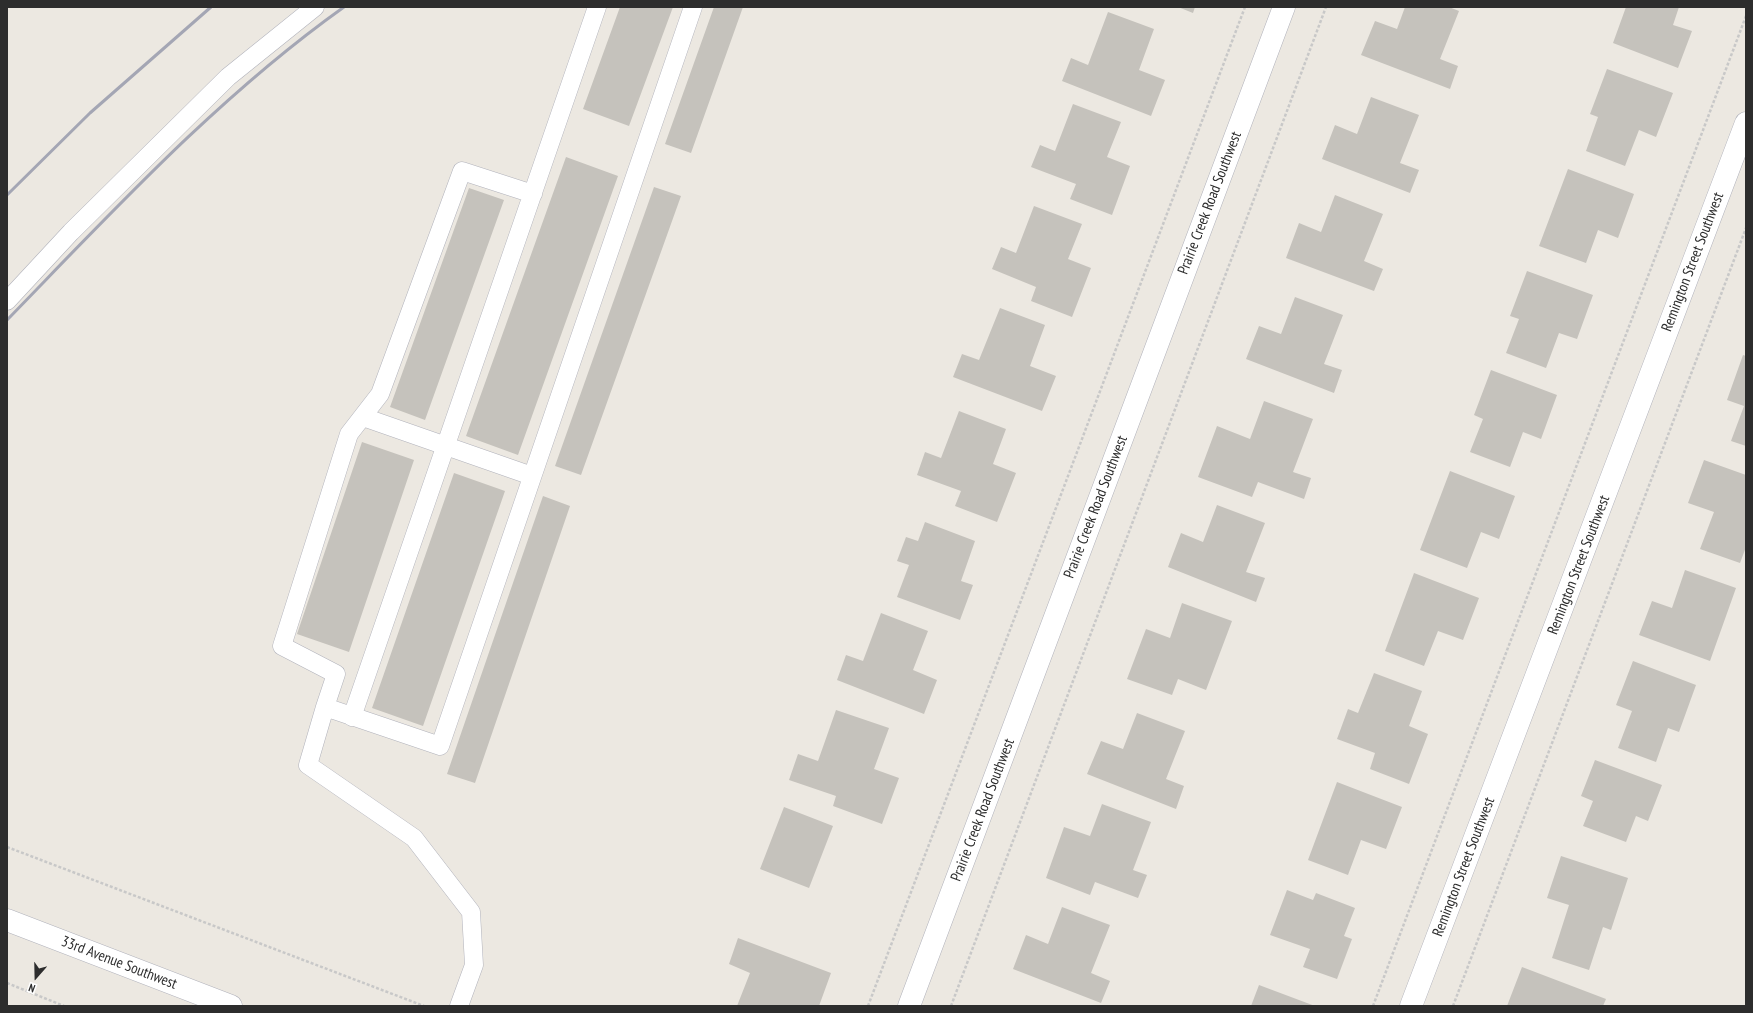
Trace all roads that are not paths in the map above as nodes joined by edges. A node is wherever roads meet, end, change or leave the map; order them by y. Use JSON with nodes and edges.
{"nodes":[{"id":1,"x":316,"y":7,"type":"edge"},
{"id":2,"x":597,"y":7,"type":"edge"},
{"id":3,"x":693,"y":7,"type":"edge"},
{"id":4,"x":1284,"y":7,"type":"edge"},
{"id":5,"x":1746,"y":123,"type":"edge"},
{"id":6,"x":533,"y":194,"type":"junction"},
{"id":7,"x":7,"y":300,"type":"edge"},
{"id":8,"x":363,"y":417,"type":"junction"},
{"id":9,"x":446,"y":447,"type":"junction"},
{"id":10,"x":532,"y":476,"type":"junction"},
{"id":11,"x":325,"y":707,"type":"junction"},
{"id":12,"x":352,"y":717,"type":"junction"},
{"id":13,"x":7,"y":920,"type":"edge"},
{"id":14,"x":230,"y":1006,"type":"edge"},
{"id":15,"x":459,"y":1006,"type":"edge"},
{"id":16,"x":909,"y":1006,"type":"edge"},
{"id":17,"x":1411,"y":1006,"type":"edge"}],
"edges":[{"from":1,"to":7,"type":"lane"},
{"from":2,"to":6,"type":"lane"},
{"from":3,"to":10,"type":"lane"},
{"from":4,"to":16,"type":"street","name":"Prairie Creek Road Southwest"},
{"from":5,"to":17,"type":"street","name":"Remington Street Southwest"},
{"from":6,"to":8,"type":"lane"},
{"from":6,"to":9,"type":"lane"},
{"from":8,"to":9,"type":"lane"},
{"from":8,"to":11,"type":"lane"},
{"from":9,"to":10,"type":"lane"},
{"from":9,"to":12,"type":"lane"},
{"from":10,"to":12,"type":"lane"},
{"from":11,"to":12,"type":"lane"},
{"from":11,"to":15,"type":"lane"},
{"from":13,"to":14,"type":"street","name":"33rd Avenue Southwest"}]}
